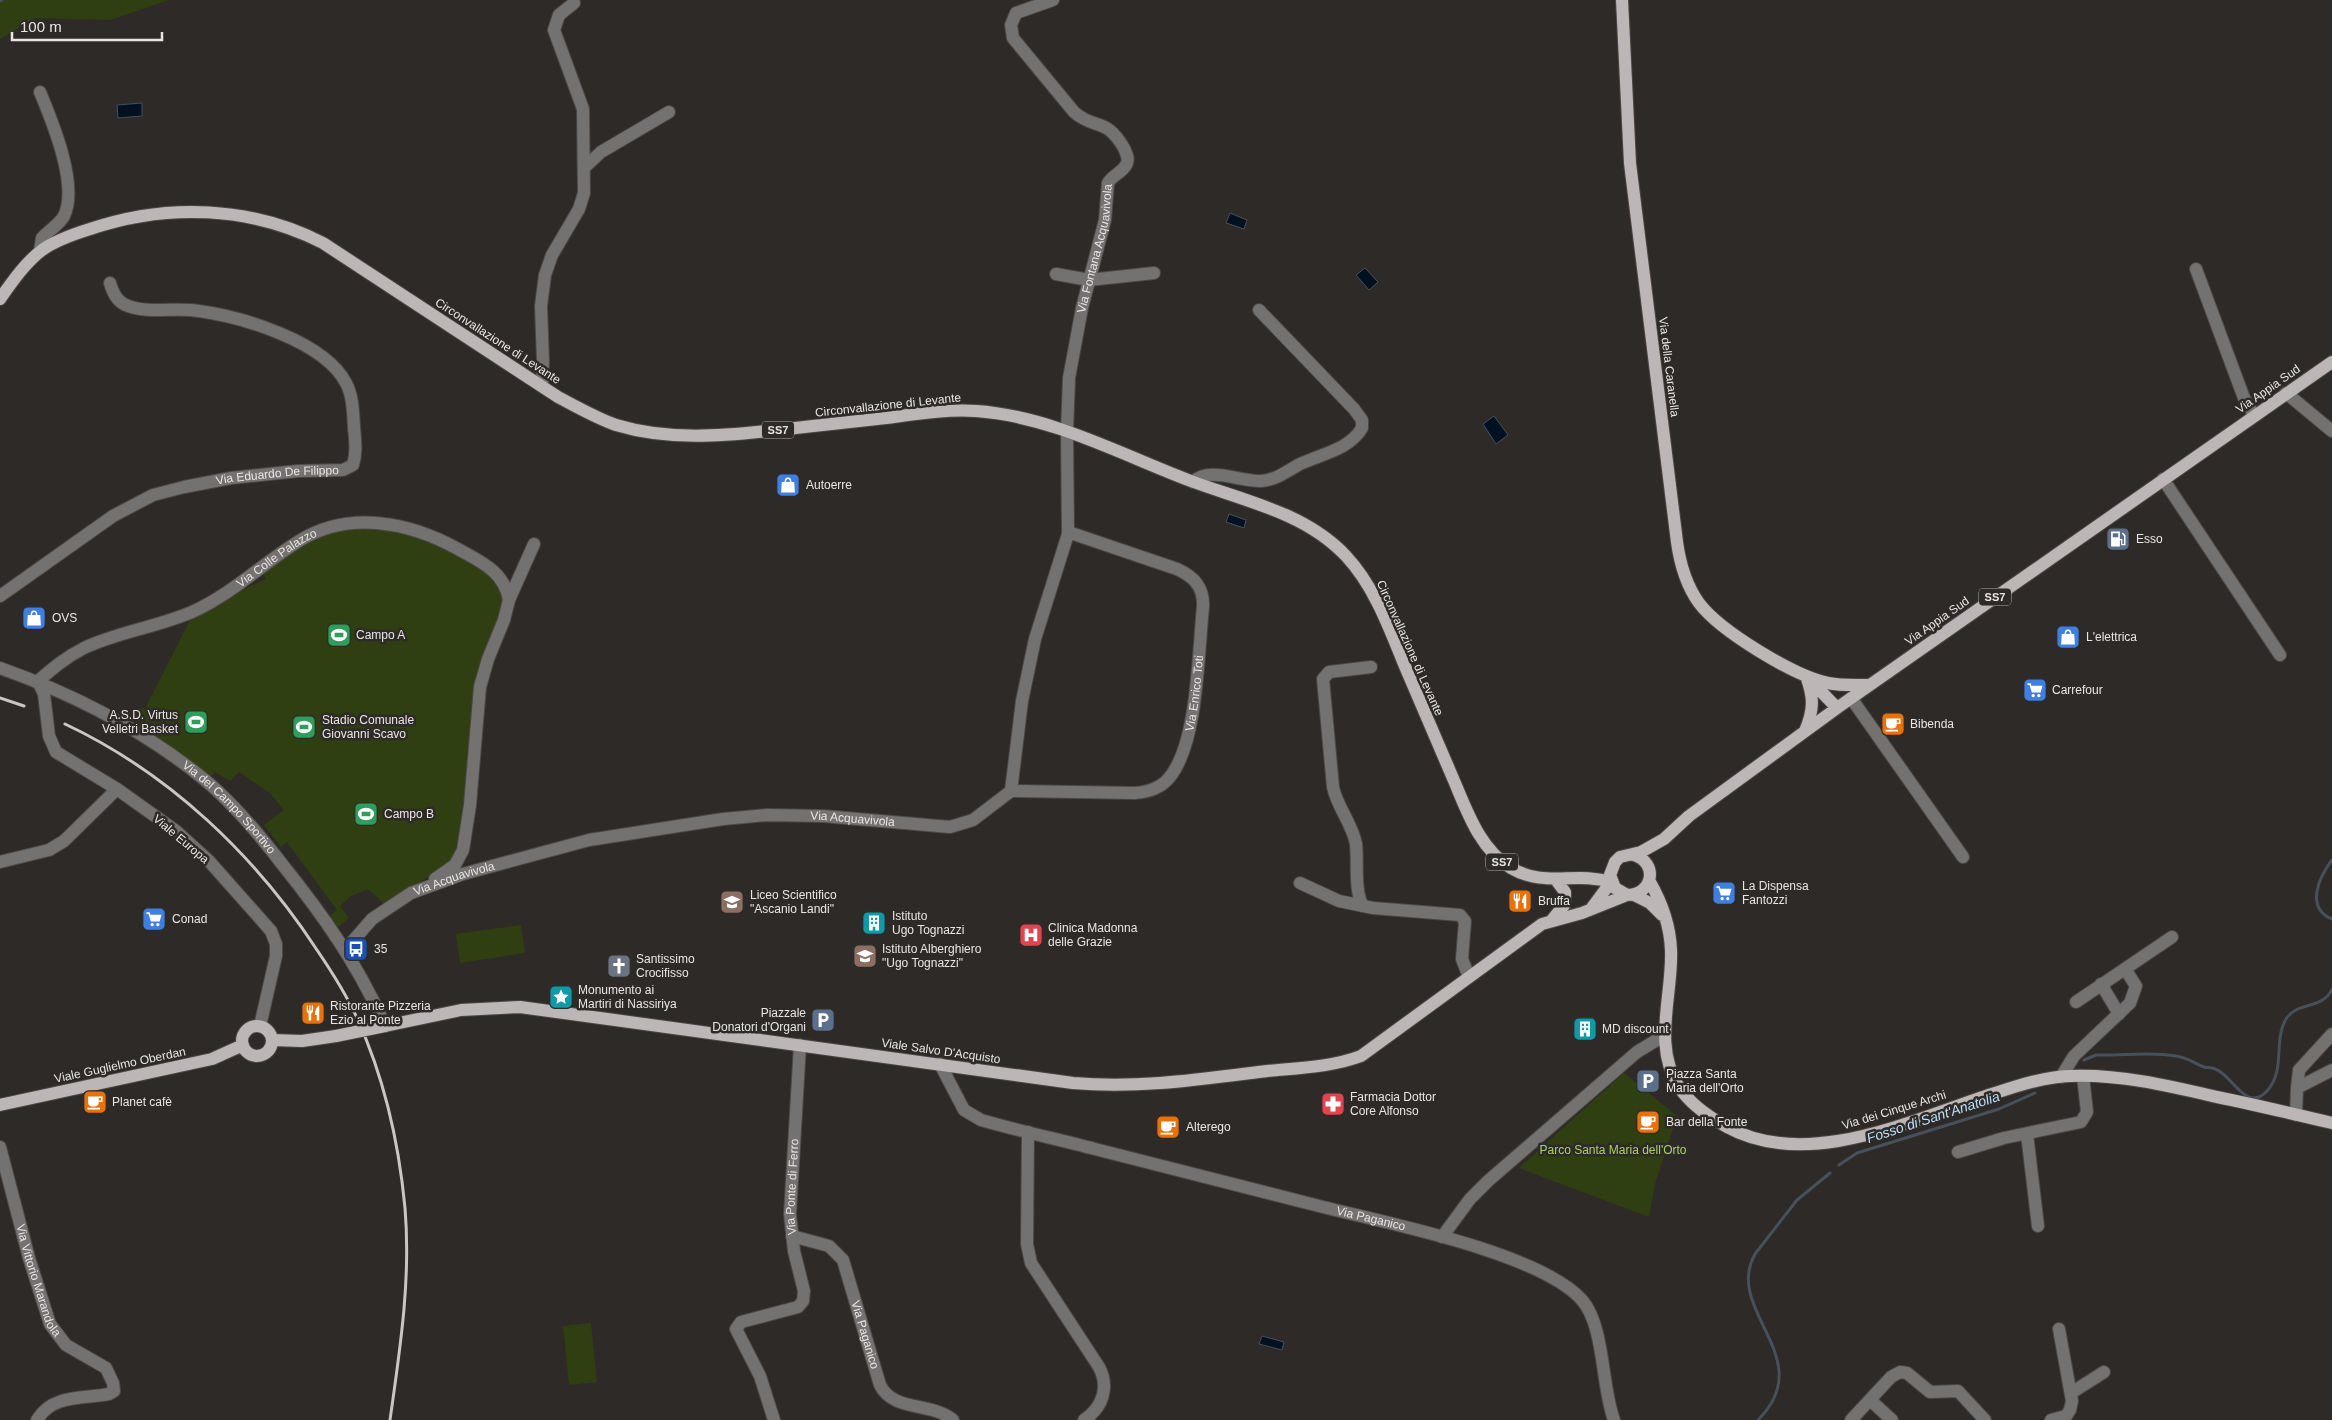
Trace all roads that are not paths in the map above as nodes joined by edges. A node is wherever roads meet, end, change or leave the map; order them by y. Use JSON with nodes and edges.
{"nodes":[{"id":1,"x":1053,"y":0,"type":"edge"},
{"id":2,"x":1622,"y":0,"type":"edge"},
{"id":3,"x":574,"y":3,"type":"dead end"},
{"id":4,"x":40,"y":92,"type":"dead end"},
{"id":5,"x":669,"y":112,"type":"dead end"},
{"id":6,"x":584,"y":168,"type":"junction"},
{"id":7,"x":40,"y":252,"type":"junction"},
{"id":8,"x":2196,"y":269,"type":"dead end"},
{"id":9,"x":1154,"y":273,"type":"dead end"},
{"id":10,"x":1056,"y":274,"type":"dead end"},
{"id":11,"x":1090,"y":280,"type":"junction"},
{"id":12,"x":110,"y":282,"type":"dead end"},
{"id":13,"x":0,"y":299,"type":"edge"},
{"id":14,"x":1259,"y":310,"type":"dead end"},
{"id":15,"x":2332,"y":362,"type":"edge"},
{"id":16,"x":542,"y":386,"type":"junction"},
{"id":17,"x":2286,"y":393,"type":"junction"},
{"id":18,"x":2254,"y":415,"type":"junction"},
{"id":19,"x":2332,"y":431,"type":"edge"},
{"id":20,"x":1066,"y":432,"type":"junction"},
{"id":21,"x":2163,"y":479,"type":"junction"},
{"id":22,"x":1193,"y":482,"type":"junction"},
{"id":23,"x":1068,"y":532,"type":"junction"},
{"id":24,"x":534,"y":544,"type":"dead end"},
{"id":25,"x":0,"y":596,"type":"edge"},
{"id":26,"x":509,"y":600,"type":"junction"},
{"id":27,"x":2280,"y":655,"type":"dead end"},
{"id":28,"x":1371,"y":667,"type":"dead end"},
{"id":29,"x":0,"y":668,"type":"edge"},
{"id":30,"x":1806,"y":676,"type":"junction"},
{"id":31,"x":38,"y":681,"type":"junction"},
{"id":32,"x":1870,"y":685,"type":"junction"},
{"id":33,"x":1851,"y":698,"type":"junction"},
{"id":34,"x":1837,"y":708,"type":"junction"},
{"id":35,"x":1805,"y":731,"type":"junction"},
{"id":36,"x":117,"y":788,"type":"junction"},
{"id":37,"x":1011,"y":791,"type":"junction"},
{"id":38,"x":1664,"y":839,"type":"junction"},
{"id":39,"x":1634,"y":854,"type":"junction"},
{"id":40,"x":1963,"y":857,"type":"dead end"},
{"id":41,"x":0,"y":862,"type":"edge"},
{"id":42,"x":1615,"y":862,"type":"junction"},
{"id":43,"x":1650,"y":868,"type":"junction"},
{"id":44,"x":1576,"y":876,"type":"junction"},
{"id":45,"x":1556,"y":880,"type":"junction"},
{"id":46,"x":1612,"y":882,"type":"junction"},
{"id":47,"x":1650,"y":882,"type":"junction"},
{"id":48,"x":1300,"y":883,"type":"dead end"},
{"id":49,"x":411,"y":893,"type":"junction"},
{"id":50,"x":1631,"y":895,"type":"junction"},
{"id":51,"x":1364,"y":906,"type":"junction"},
{"id":52,"x":1591,"y":909,"type":"junction"},
{"id":53,"x":1552,"y":920,"type":"junction"},
{"id":54,"x":1667,"y":921,"type":"junction"},
{"id":55,"x":2172,"y":937,"type":"dead end"},
{"id":56,"x":346,"y":949,"type":"junction"},
{"id":57,"x":2125,"y":969,"type":"junction"},
{"id":58,"x":1469,"y":977,"type":"junction"},
{"id":59,"x":2102,"y":984,"type":"junction"},
{"id":60,"x":2076,"y":1002,"type":"dead end"},
{"id":61,"x":2119,"y":1014,"type":"junction"},
{"id":62,"x":260,"y":1026,"type":"junction"},
{"id":63,"x":386,"y":1026,"type":"junction"},
{"id":64,"x":2332,"y":1034,"type":"edge"},
{"id":65,"x":1665,"y":1035,"type":"junction"},
{"id":66,"x":272,"y":1040,"type":"junction"},
{"id":67,"x":243,"y":1045,"type":"junction"},
{"id":68,"x":800,"y":1045,"type":"junction"},
{"id":69,"x":940,"y":1064,"type":"junction"},
{"id":70,"x":2332,"y":1070,"type":"edge"},
{"id":71,"x":2083,"y":1076,"type":"junction"},
{"id":72,"x":2061,"y":1077,"type":"junction"},
{"id":73,"x":2297,"y":1088,"type":"junction"},
{"id":74,"x":0,"y":1104,"type":"edge"},
{"id":75,"x":2296,"y":1115,"type":"junction"},
{"id":76,"x":2332,"y":1122,"type":"edge"},
{"id":77,"x":1028,"y":1132,"type":"junction"},
{"id":78,"x":2027,"y":1134,"type":"junction"},
{"id":79,"x":0,"y":1147,"type":"edge"},
{"id":80,"x":1958,"y":1152,"type":"dead end"},
{"id":81,"x":2038,"y":1226,"type":"dead end"},
{"id":82,"x":792,"y":1236,"type":"junction"},
{"id":83,"x":1442,"y":1237,"type":"junction"},
{"id":84,"x":2059,"y":1329,"type":"dead end"},
{"id":85,"x":2104,"y":1372,"type":"dead end"},
{"id":86,"x":2071,"y":1393,"type":"junction"},
{"id":87,"x":1870,"y":1400,"type":"junction"},
{"id":88,"x":37,"y":1420,"type":"edge"},
{"id":89,"x":774,"y":1420,"type":"edge"},
{"id":90,"x":954,"y":1420,"type":"edge"},
{"id":91,"x":1084,"y":1420,"type":"edge"},
{"id":92,"x":1614,"y":1420,"type":"edge"},
{"id":93,"x":1851,"y":1420,"type":"edge"},
{"id":94,"x":1892,"y":1420,"type":"edge"},
{"id":95,"x":1985,"y":1420,"type":"edge"},
{"id":96,"x":2051,"y":1420,"type":"edge"}],
"edges":[{"from":1,"to":11,"type":"street","name":"Via Fontana Acquavivola"},
{"from":2,"to":30,"type":"main road","name":"Via della Caranella"},
{"from":3,"to":6,"type":"street"},
{"from":4,"to":7,"type":"street"},
{"from":5,"to":6,"type":"street"},
{"from":6,"to":16,"type":"street"},
{"from":7,"to":13,"type":"main road","name":"Circonvallazione di Levante","number":"SS7"},
{"from":7,"to":16,"type":"main road","name":"Circonvallazione di Levante","number":"SS7"},
{"from":8,"to":18,"type":"street"},
{"from":9,"to":11,"type":"street"},
{"from":10,"to":11,"type":"street"},
{"from":11,"to":20,"type":"street","name":"Via Fontana Acquavivola"},
{"from":12,"to":25,"type":"street","name":"Via Eduardo De Filippo"},
{"from":14,"to":22,"type":"street"},
{"from":15,"to":17,"type":"main road","name":"Via Appia Sud","number":"SS7"},
{"from":16,"to":20,"type":"main road","name":"Circonvallazione di Levante","number":"SS7"},
{"from":17,"to":18,"type":"main road","name":"Via Appia Sud","number":"SS7"},
{"from":17,"to":19,"type":"street"},
{"from":18,"to":21,"type":"main road","name":"Via Appia Sud","number":"SS7"},
{"from":20,"to":22,"type":"main road","name":"Circonvallazione di Levante","number":"SS7"},
{"from":20,"to":23,"type":"street"},
{"from":21,"to":27,"type":"street"},
{"from":21,"to":32,"type":"main road","name":"Via Appia Sud","number":"SS7"},
{"from":22,"to":45,"type":"main road","name":"Circonvallazione di Levante","number":"SS7"},
{"from":23,"to":37,"type":"street"},
{"from":23,"to":37,"type":"street","name":"Via Enrico Toti"},
{"from":24,"to":26,"type":"street"},
{"from":26,"to":31,"type":"street","name":"Via Colle Palazzo"},
{"from":26,"to":49,"type":"street"},
{"from":28,"to":51,"type":"street"},
{"from":29,"to":31,"type":"street","name":"Via del Campo Sportivo"},
{"from":30,"to":32,"type":"main road","name":"Via della Caranella"},
{"from":30,"to":34,"type":"main road","name":"Via della Caranella"},
{"from":30,"to":35,"type":"main road"},
{"from":31,"to":36,"type":"street","name":"Viale Europa"},
{"from":31,"to":56,"type":"street","name":"Via del Campo Sportivo"},
{"from":32,"to":33,"type":"main road","name":"Via Appia Sud","number":"SS7"},
{"from":33,"to":34,"type":"main road","name":"Via Appia Sud","number":"SS7"},
{"from":33,"to":40,"type":"street"},
{"from":34,"to":35,"type":"main road","name":"Via Appia Sud","number":"SS7"},
{"from":35,"to":38,"type":"main road","name":"Via Appia Sud","number":"SS7"},
{"from":36,"to":41,"type":"street"},
{"from":36,"to":62,"type":"street","name":"Viale Europa"},
{"from":37,"to":49,"type":"street","name":"Via Acquavivola"},
{"from":38,"to":39,"type":"main road","name":"Via Appia Sud","number":"SS7"},
{"from":38,"to":43,"type":"main road","number":"SS7"},
{"from":39,"to":42,"type":"main road","number":"SS7"},
{"from":39,"to":43,"type":"main road"},
{"from":42,"to":44,"type":"main road","number":"SS7"},
{"from":42,"to":46,"type":"main road"},
{"from":43,"to":47,"type":"main road","number":"SS7"},
{"from":44,"to":45,"type":"main road","name":"Circonvallazione di Levante","number":"SS7"},
{"from":44,"to":46,"type":"main road","name":"Circonvallazione di Levante","number":"SS7"},
{"from":45,"to":53,"type":"main road"},
{"from":46,"to":50,"type":"main road"},
{"from":46,"to":52,"type":"main road"},
{"from":47,"to":50,"type":"main road"},
{"from":47,"to":54,"type":"main road","name":"Via dei Cinque Archi"},
{"from":48,"to":51,"type":"street"},
{"from":49,"to":56,"type":"street","name":"Via Acquavivola"},
{"from":50,"to":52,"type":"main road","name":"Viale Salvo D'Acquisto"},
{"from":50,"to":54,"type":"main road"},
{"from":51,"to":58,"type":"street"},
{"from":52,"to":53,"type":"main road","name":"Viale Salvo D'Acquisto"},
{"from":53,"to":58,"type":"main road","name":"Viale Salvo D'Acquisto"},
{"from":54,"to":65,"type":"main road","name":"Via dei Cinque Archi"},
{"from":55,"to":57,"type":"street"},
{"from":56,"to":63,"type":"street","name":"Via del Campo Sportivo"},
{"from":57,"to":59,"type":"street"},
{"from":57,"to":61,"type":"street"},
{"from":58,"to":69,"type":"main road","name":"Viale Salvo D'Acquisto"},
{"from":59,"to":60,"type":"street"},
{"from":59,"to":61,"type":"street"},
{"from":61,"to":72,"type":"street"},
{"from":62,"to":66,"type":"main road"},
{"from":62,"to":67,"type":"main road"},
{"from":63,"to":66,"type":"main road","bridge":true},
{"from":63,"to":68,"type":"main road","name":"Viale Salvo D'Acquisto"},
{"from":64,"to":73,"type":"street"},
{"from":65,"to":72,"type":"main road","name":"Via dei Cinque Archi"},
{"from":65,"to":83,"type":"street"},
{"from":66,"to":67,"type":"main road"},
{"from":67,"to":74,"type":"main road","name":"Viale Guglielmo Oberdan"},
{"from":68,"to":69,"type":"main road","name":"Viale Salvo D'Acquisto"},
{"from":68,"to":82,"type":"street","name":"Via Ponte di Ferro"},
{"from":69,"to":77,"type":"street","name":"Via Paganico"},
{"from":70,"to":73,"type":"street"},
{"from":71,"to":72,"type":"main road","name":"Via dei Cinque Archi"},
{"from":71,"to":75,"type":"main road","name":"Via dei Cinque Archi"},
{"from":71,"to":78,"type":"street"},
{"from":73,"to":75,"type":"street"},
{"from":75,"to":76,"type":"main road","name":"Via dei Cinque Archi"},
{"from":77,"to":83,"type":"street","name":"Via Paganico"},
{"from":77,"to":91,"type":"street"},
{"from":78,"to":80,"type":"street"},
{"from":78,"to":81,"type":"street"},
{"from":79,"to":88,"type":"street","name":"Via Vittorio Marandola"},
{"from":82,"to":89,"type":"street","name":"Via Ponte di Ferro"},
{"from":82,"to":90,"type":"street","name":"Via Paganico"},
{"from":83,"to":92,"type":"street","name":"Via Paganico"},
{"from":84,"to":86,"type":"street"},
{"from":85,"to":86,"type":"street"},
{"from":86,"to":96,"type":"street"},
{"from":87,"to":93,"type":"street"},
{"from":87,"to":94,"type":"street"},
{"from":87,"to":95,"type":"street"}]}
